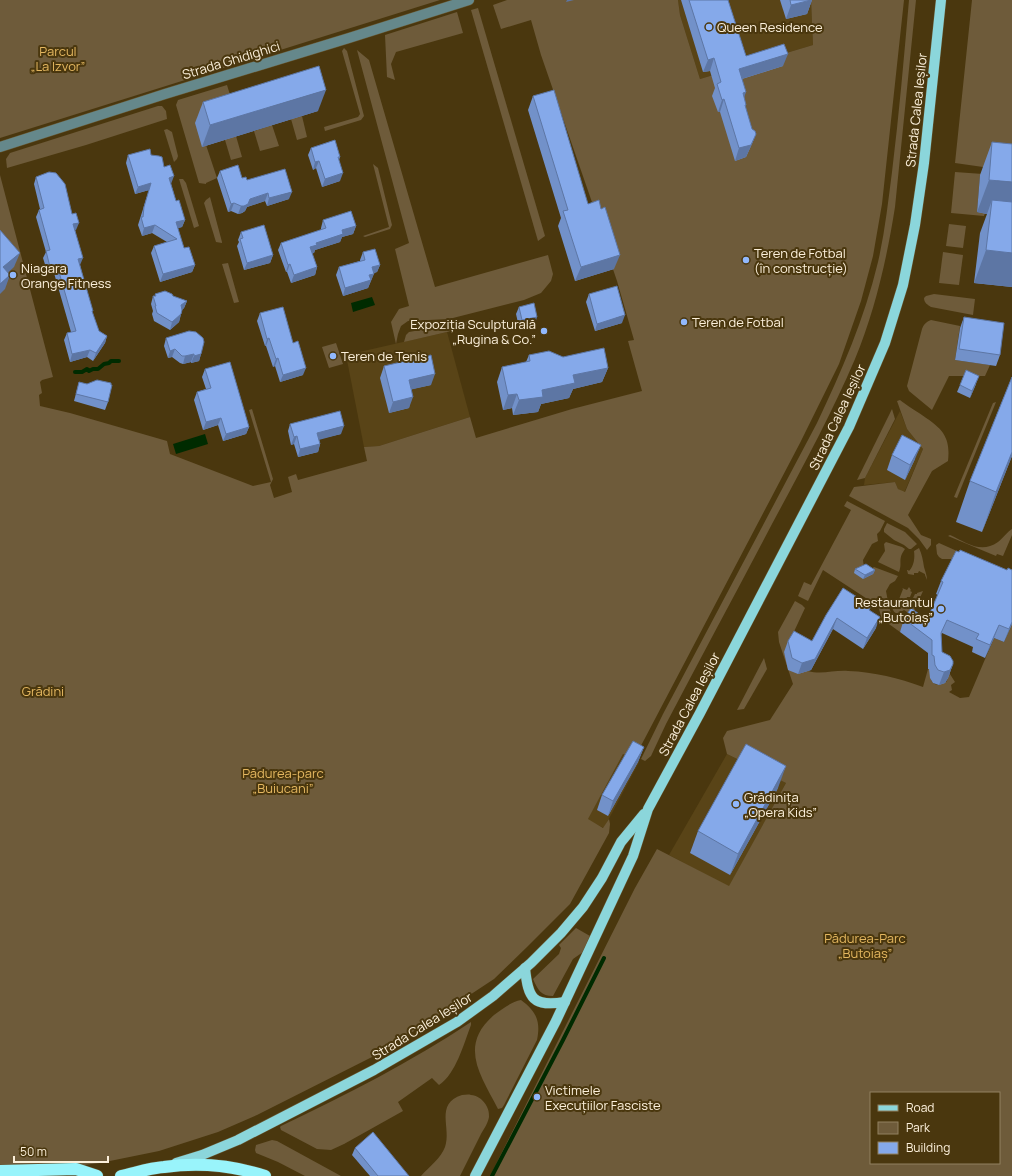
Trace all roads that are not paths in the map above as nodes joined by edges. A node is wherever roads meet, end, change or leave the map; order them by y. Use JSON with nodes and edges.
{"nodes":[{"id":1,"x":469,"y":0,"type":"edge"},
{"id":2,"x":941,"y":0,"type":"edge"},
{"id":3,"x":0,"y":147,"type":"edge"},
{"id":4,"x":648,"y":809,"type":"junction"},
{"id":5,"x":525,"y":968,"type":"junction"},
{"id":6,"x":565,"y":1002,"type":"junction"},
{"id":7,"x":164,"y":1167,"type":"junction"},
{"id":8,"x":0,"y":1171,"type":"edge"},
{"id":9,"x":97,"y":1176,"type":"edge"},
{"id":10,"x":121,"y":1176,"type":"edge"},
{"id":11,"x":265,"y":1176,"type":"edge"},
{"id":12,"x":475,"y":1176,"type":"edge"}],
"edges":[{"from":1,"to":3,"type":"street","name":"Strada Ghidighici"},
{"from":2,"to":4,"type":"main road","name":"Strada Calea Ieșilor"},
{"from":4,"to":5,"type":"main road","name":"Strada Calea Ieșilor"},
{"from":4,"to":6,"type":"main road","name":"Strada Calea Ieșilor"},
{"from":5,"to":6,"type":"main road"},
{"from":5,"to":7,"type":"main road","name":"Strada Calea Ieșilor"},
{"from":6,"to":12,"type":"main road","name":"Strada Calea Ieșilor"},
{"from":7,"to":10,"type":"highway"},
{"from":7,"to":11,"type":"highway"},
{"from":8,"to":9,"type":"highway"}]}
